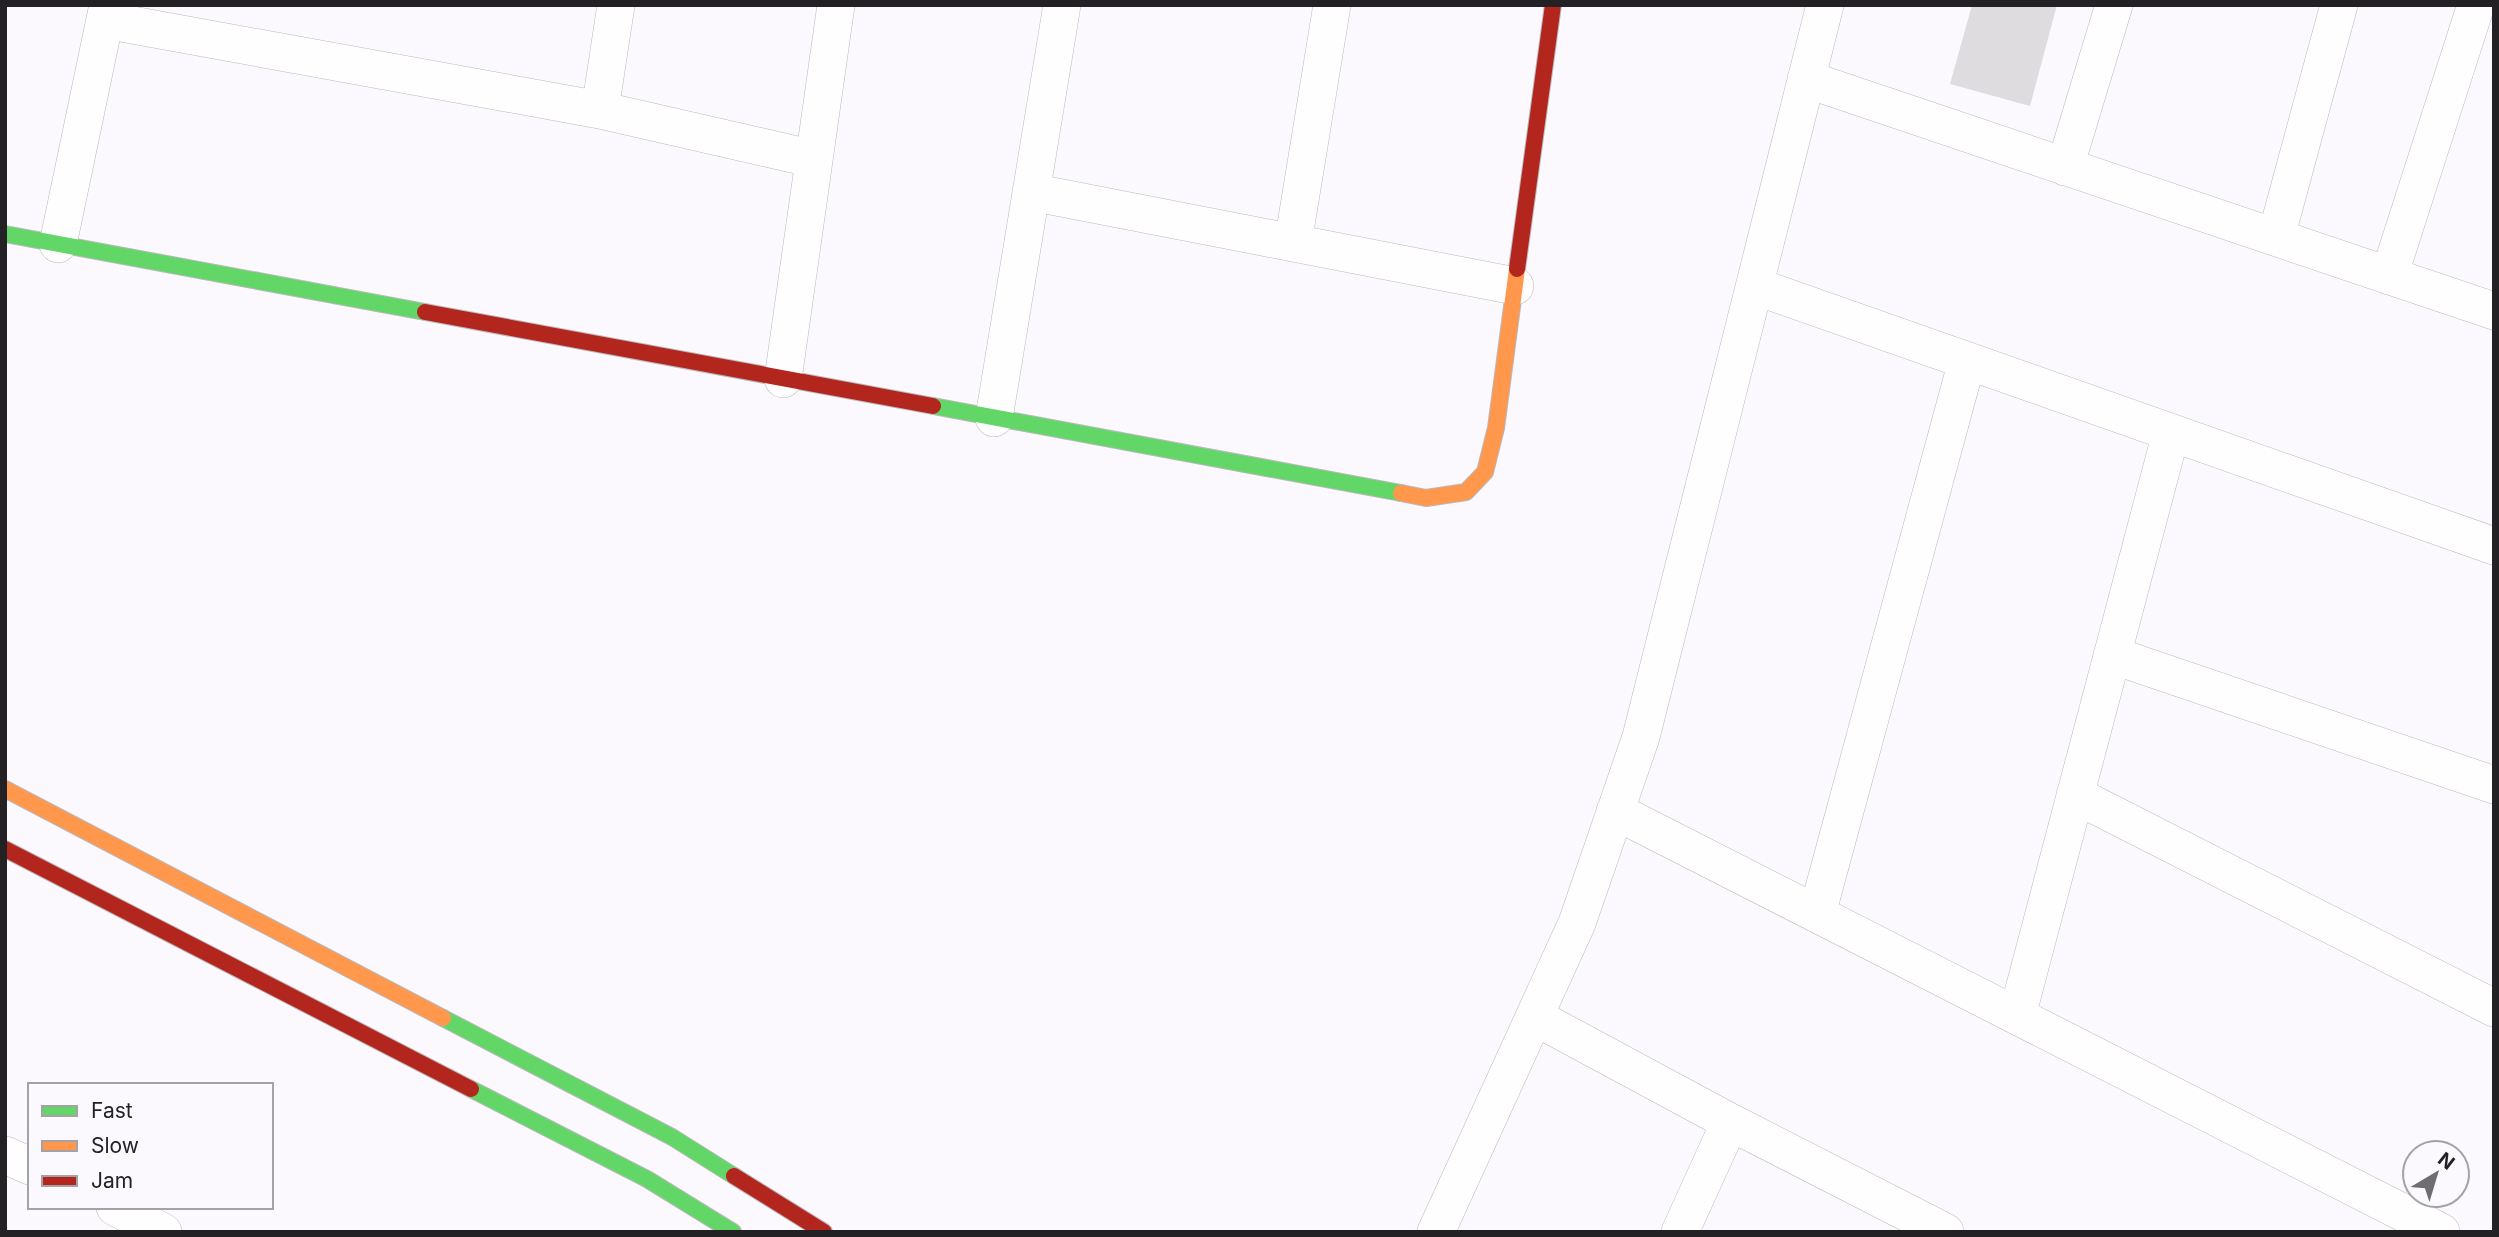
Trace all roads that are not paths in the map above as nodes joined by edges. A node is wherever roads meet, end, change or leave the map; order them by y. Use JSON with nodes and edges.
{"nodes":[{"id":1,"x":616,"y":5,"type":"edge"},
{"id":2,"x":836,"y":5,"type":"edge"},
{"id":3,"x":1062,"y":5,"type":"edge"},
{"id":4,"x":1332,"y":5,"type":"edge"},
{"id":5,"x":1553,"y":5,"type":"edge"},
{"id":6,"x":1825,"y":5,"type":"edge"},
{"id":7,"x":2114,"y":5,"type":"edge"},
{"id":8,"x":2339,"y":5,"type":"edge"},
{"id":9,"x":2476,"y":5,"type":"edge"},
{"id":10,"x":106,"y":12,"type":"edge"},
{"id":11,"x":1806,"y":79,"type":"junction"},
{"id":12,"x":600,"y":110,"type":"junction"},
{"id":13,"x":814,"y":159,"type":"junction"},
{"id":14,"x":2065,"y":167,"type":"junction"},
{"id":15,"x":1031,"y":192,"type":"junction"},
{"id":16,"x":5,"y":234,"type":"edge"},
{"id":17,"x":2276,"y":237,"type":"junction"},
{"id":18,"x":1293,"y":243,"type":"junction"},
{"id":19,"x":58,"y":244,"type":"junction"},
{"id":20,"x":2389,"y":276,"type":"junction"},
{"id":21,"x":1515,"y":286,"type":"junction"},
{"id":22,"x":1755,"y":286,"type":"junction"},
{"id":23,"x":2494,"y":311,"type":"edge"},
{"id":24,"x":1967,"y":361,"type":"junction"},
{"id":25,"x":783,"y":379,"type":"junction"},
{"id":26,"x":994,"y":418,"type":"junction"},
{"id":27,"x":2172,"y":433,"type":"junction"},
{"id":28,"x":2494,"y":546,"type":"edge"},
{"id":29,"x":2112,"y":655,"type":"junction"},
{"id":30,"x":2494,"y":785,"type":"edge"},
{"id":31,"x":5,"y":789,"type":"edge"},
{"id":32,"x":2075,"y":795,"type":"junction"},
{"id":33,"x":1615,"y":811,"type":"junction"},
{"id":34,"x":5,"y":849,"type":"edge"},
{"id":35,"x":1817,"y":914,"type":"junction"},
{"id":36,"x":2494,"y":1007,"type":"edge"},
{"id":37,"x":2017,"y":1016,"type":"junction"},
{"id":38,"x":1535,"y":1017,"type":"junction"},
{"id":39,"x":1730,"y":1122,"type":"junction"},
{"id":40,"x":5,"y":1154,"type":"edge"},
{"id":41,"x":28,"y":1165,"type":"edge"},
{"id":42,"x":694,"y":1201,"type":"junction"},
{"id":43,"x":118,"y":1209,"type":"edge"},
{"id":44,"x":680,"y":1223,"type":"dead end"},
{"id":45,"x":1936,"y":1230,"type":"edge"},
{"id":46,"x":163,"y":1232,"type":"edge"},
{"id":47,"x":733,"y":1232,"type":"edge"},
{"id":48,"x":824,"y":1232,"type":"edge"},
{"id":49,"x":1436,"y":1232,"type":"edge"},
{"id":50,"x":1680,"y":1232,"type":"edge"},
{"id":51,"x":2441,"y":1232,"type":"edge"}],
"edges":[{"from":1,"to":12,"type":"street"},
{"from":2,"to":13,"type":"street"},
{"from":3,"to":15,"type":"street"},
{"from":4,"to":18,"type":"street"},
{"from":5,"to":21,"type":"street"},
{"from":6,"to":11,"type":"street"},
{"from":7,"to":14,"type":"street"},
{"from":8,"to":17,"type":"street"},
{"from":9,"to":20,"type":"street"},
{"from":10,"to":12,"type":"street"},
{"from":10,"to":19,"type":"street"},
{"from":11,"to":14,"type":"street"},
{"from":11,"to":22,"type":"street"},
{"from":12,"to":13,"type":"street"},
{"from":13,"to":25,"type":"street"},
{"from":14,"to":17,"type":"street"},
{"from":15,"to":18,"type":"street"},
{"from":15,"to":26,"type":"street"},
{"from":16,"to":19,"type":"street"},
{"from":17,"to":20,"type":"street"},
{"from":18,"to":21,"type":"street"},
{"from":19,"to":25,"type":"street"},
{"from":20,"to":23,"type":"street"},
{"from":21,"to":26,"type":"street"},
{"from":22,"to":24,"type":"street"},
{"from":22,"to":33,"type":"street"},
{"from":24,"to":27,"type":"street"},
{"from":24,"to":35,"type":"street"},
{"from":25,"to":26,"type":"street"},
{"from":27,"to":28,"type":"street"},
{"from":27,"to":29,"type":"street"},
{"from":29,"to":30,"type":"street"},
{"from":29,"to":32,"type":"street"},
{"from":31,"to":48,"type":"street"},
{"from":32,"to":36,"type":"street"},
{"from":32,"to":37,"type":"street"},
{"from":33,"to":35,"type":"street"},
{"from":33,"to":38,"type":"street"},
{"from":34,"to":42,"type":"street"},
{"from":35,"to":37,"type":"street"},
{"from":37,"to":51,"type":"street"},
{"from":38,"to":39,"type":"street"},
{"from":38,"to":49,"type":"street"},
{"from":39,"to":45,"type":"street"},
{"from":39,"to":50,"type":"street"},
{"from":40,"to":41,"type":"street"},
{"from":42,"to":44,"type":"street"},
{"from":42,"to":47,"type":"street"},
{"from":43,"to":46,"type":"street"}]}
